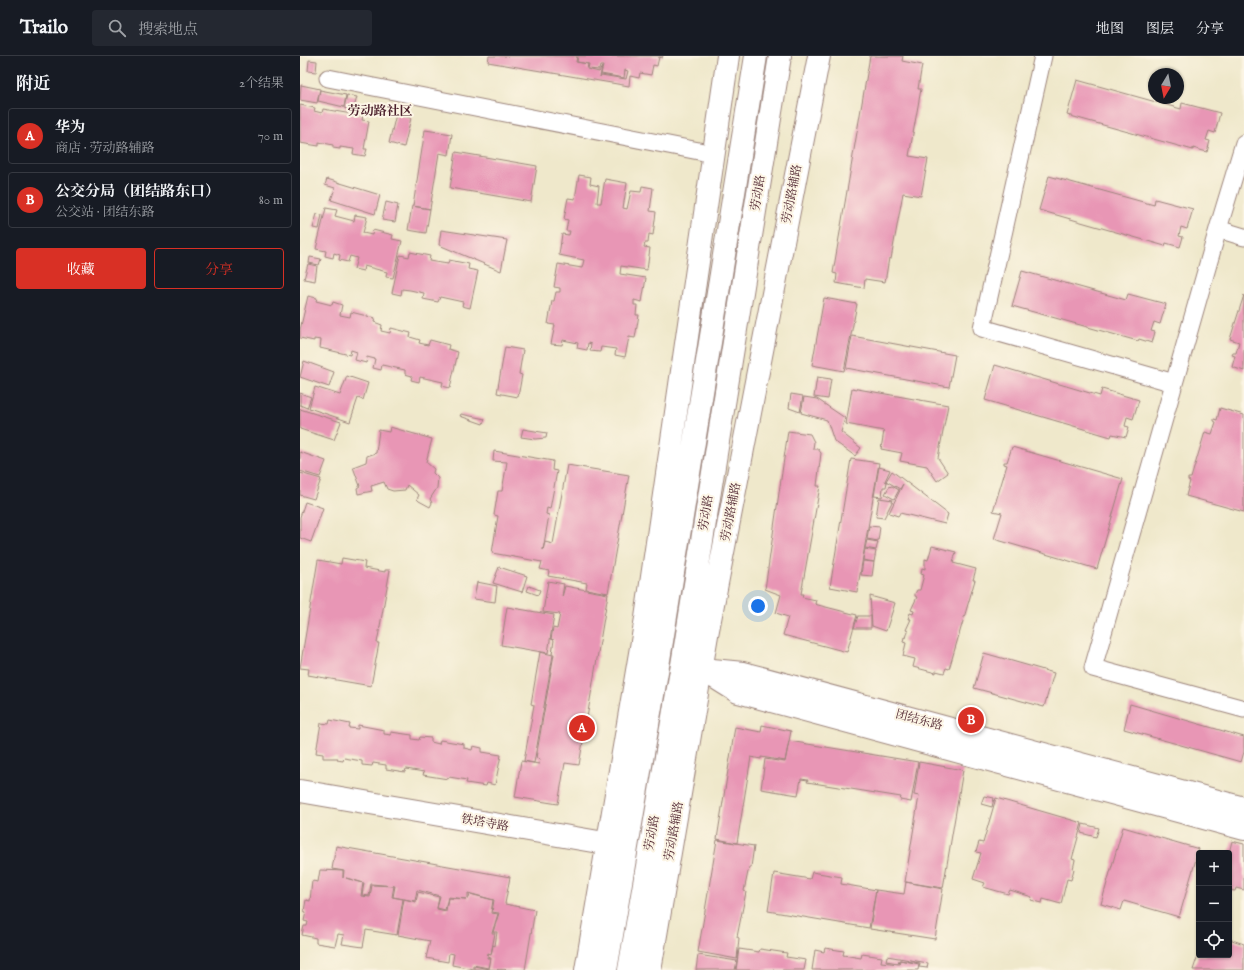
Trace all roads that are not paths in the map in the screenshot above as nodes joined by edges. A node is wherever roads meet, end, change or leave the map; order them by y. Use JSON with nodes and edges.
{"nodes":[{"id":1,"x":728,"y":56,"type":"edge"},
{"id":2,"x":756,"y":56,"type":"edge"},
{"id":3,"x":780,"y":56,"type":"edge"},
{"id":4,"x":819,"y":56,"type":"edge"},
{"id":5,"x":1043,"y":56,"type":"edge"},
{"id":6,"x":328,"y":78,"type":"dead end"},
{"id":7,"x":1244,"y":143,"type":"edge"},
{"id":8,"x":714,"y":154,"type":"junction"},
{"id":9,"x":1218,"y":229,"type":"junction"},
{"id":10,"x":1244,"y":237,"type":"edge"},
{"id":11,"x":1174,"y":384,"type":"junction"},
{"id":12,"x":638,"y":656,"type":"junction"},
{"id":13,"x":659,"y":660,"type":"junction"},
{"id":14,"x":692,"y":667,"type":"junction"},
{"id":15,"x":1244,"y":710,"type":"edge"},
{"id":16,"x":300,"y":791,"type":"edge"},
{"id":17,"x":1244,"y":808,"type":"edge"},
{"id":18,"x":1244,"y":829,"type":"edge"},
{"id":19,"x":617,"y":845,"type":"junction"},
{"id":20,"x":660,"y":853,"type":"junction"},
{"id":21,"x":586,"y":970,"type":"edge"},
{"id":22,"x":606,"y":970,"type":"edge"},
{"id":23,"x":629,"y":970,"type":"edge"},
{"id":24,"x":650,"y":970,"type":"edge"}],
"edges":[{"from":1,"to":8,"type":"street"},
{"from":2,"to":13,"type":"street","name":"劳动路"},
{"from":3,"to":14,"type":"street","name":"劳动路"},
{"from":4,"to":14,"type":"street","name":"劳动路辅路"},
{"from":5,"to":11,"type":"street"},
{"from":6,"to":8,"type":"street"},
{"from":7,"to":9,"type":"street"},
{"from":8,"to":12,"type":"street"},
{"from":9,"to":10,"type":"street"},
{"from":9,"to":11,"type":"street"},
{"from":11,"to":15,"type":"street"},
{"from":12,"to":13,"type":"street","name":"团结东路"},
{"from":12,"to":19,"type":"street"},
{"from":13,"to":14,"type":"street","name":"团结东路"},
{"from":13,"to":19,"type":"street","name":"劳动路"},
{"from":14,"to":17,"type":"street","name":"团结东路"},
{"from":14,"to":18,"type":"street"},
{"from":14,"to":20,"type":"street","name":"劳动路"},
{"from":16,"to":19,"type":"street","name":"铁塔寺路"},
{"from":19,"to":20,"type":"street","name":"铁塔寺路"},
{"from":19,"to":21,"type":"street"},
{"from":19,"to":22,"type":"street","name":"劳动路"},
{"from":20,"to":23,"type":"street","name":"劳动路"},
{"from":20,"to":24,"type":"street","name":"劳动路辅路"}]}
